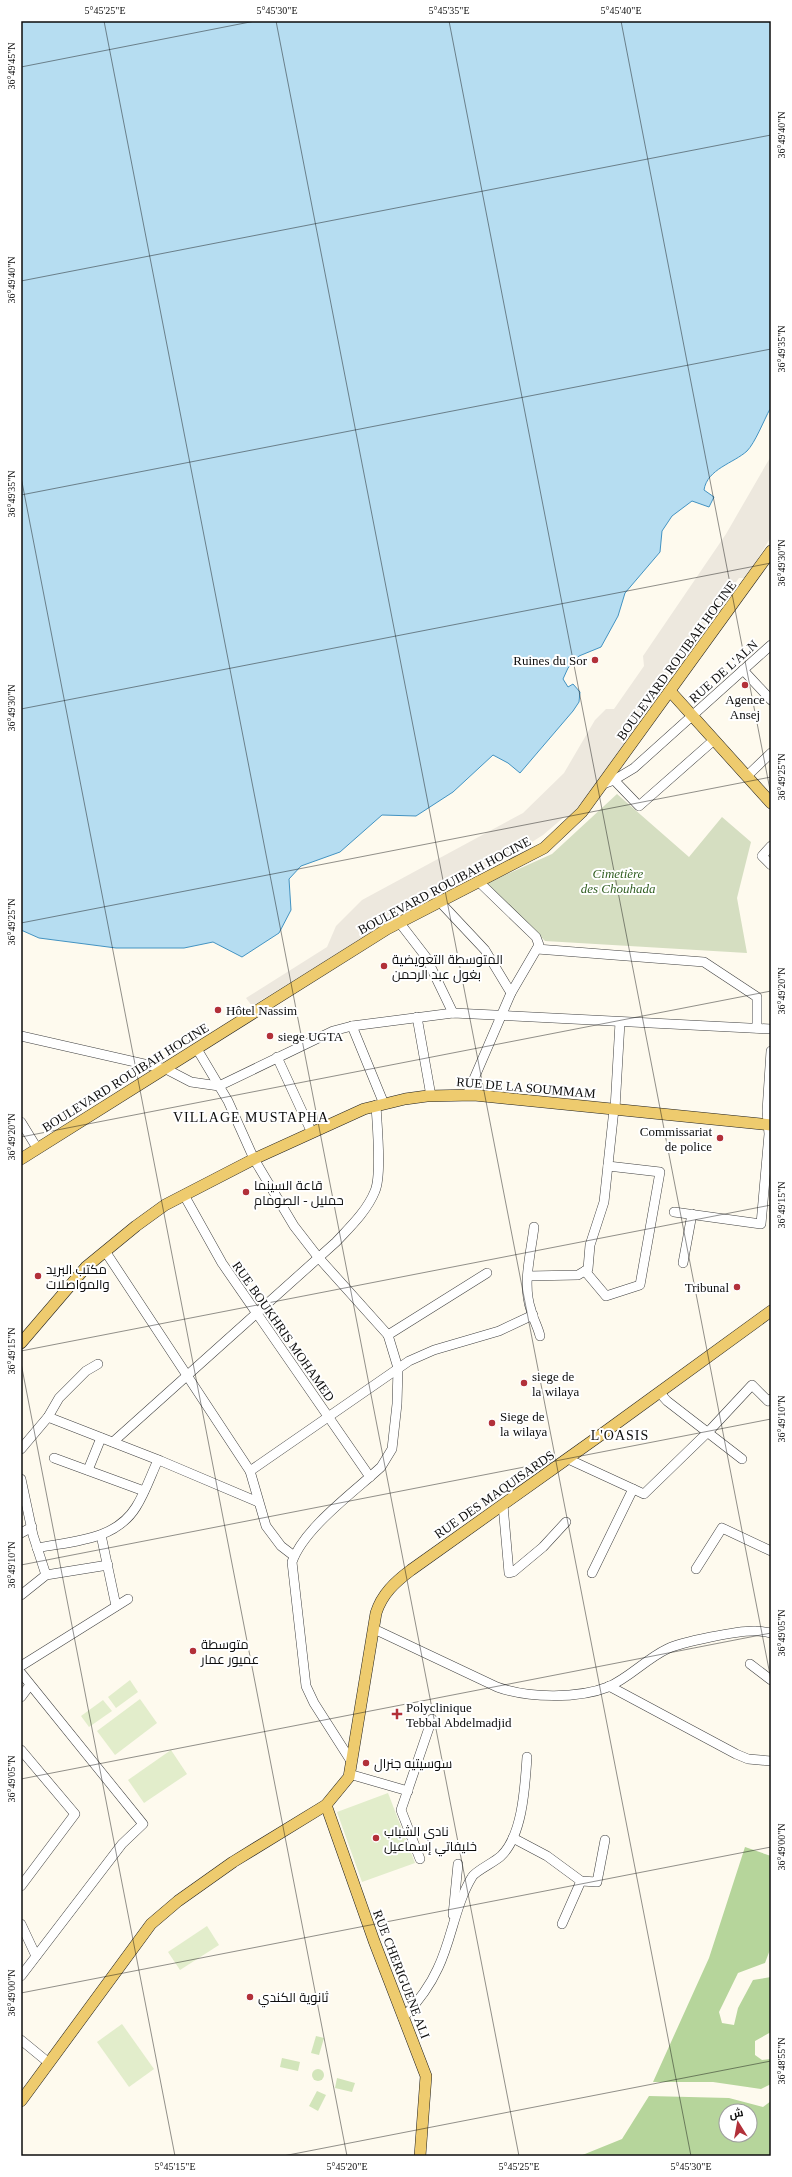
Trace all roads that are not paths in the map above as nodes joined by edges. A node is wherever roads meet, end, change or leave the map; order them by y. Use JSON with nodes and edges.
{"nodes":[{"id":1,"x":771,"y":551,"type":"edge"},
{"id":2,"x":771,"y":645,"type":"edge"},
{"id":3,"x":744,"y":670,"type":"junction"},
{"id":4,"x":670,"y":691,"type":"junction"},
{"id":5,"x":771,"y":700,"type":"edge"},
{"id":6,"x":692,"y":716,"type":"junction"},
{"id":7,"x":714,"y":740,"type":"junction"},
{"id":8,"x":771,"y":753,"type":"edge"},
{"id":9,"x":747,"y":776,"type":"junction"},
{"id":10,"x":614,"y":780,"type":"junction"},
{"id":11,"x":603,"y":784,"type":"junction"},
{"id":12,"x":771,"y":802,"type":"edge"},
{"id":13,"x":771,"y":846,"type":"edge"},
{"id":14,"x":771,"y":865,"type":"edge"},
{"id":15,"x":478,"y":881,"type":"junction"},
{"id":16,"x":439,"y":901,"type":"junction"},
{"id":17,"x":399,"y":922,"type":"junction"},
{"id":18,"x":537,"y":949,"type":"junction"},
{"id":19,"x":511,"y":993,"type":"junction"},
{"id":20,"x":453,"y":1013,"type":"junction"},
{"id":21,"x":500,"y":1016,"type":"junction"},
{"id":22,"x":416,"y":1017,"type":"junction"},
{"id":23,"x":620,"y":1022,"type":"junction"},
{"id":24,"x":352,"y":1026,"type":"junction"},
{"id":25,"x":757,"y":1028,"type":"junction"},
{"id":26,"x":771,"y":1029,"type":"edge"},
{"id":27,"x":21,"y":1036,"type":"edge"},
{"id":28,"x":197,"y":1049,"type":"junction"},
{"id":29,"x":771,"y":1051,"type":"edge"},
{"id":30,"x":277,"y":1057,"type":"junction"},
{"id":31,"x":166,"y":1069,"type":"junction"},
{"id":32,"x":219,"y":1086,"type":"junction"},
{"id":33,"x":467,"y":1095,"type":"junction"},
{"id":34,"x":431,"y":1096,"type":"junction"},
{"id":35,"x":380,"y":1105,"type":"junction"},
{"id":36,"x":614,"y":1109,"type":"junction"},
{"id":37,"x":21,"y":1122,"type":"edge"},
{"id":38,"x":769,"y":1125,"type":"edge"},
{"id":39,"x":312,"y":1133,"type":"junction"},
{"id":40,"x":38,"y":1148,"type":"junction"},
{"id":41,"x":21,"y":1158,"type":"edge"},
{"id":42,"x":254,"y":1159,"type":"junction"},
{"id":43,"x":608,"y":1166,"type":"junction"},
{"id":44,"x":184,"y":1195,"type":"junction"},
{"id":45,"x":674,"y":1212,"type":"dead end"},
{"id":46,"x":692,"y":1214,"type":"junction"},
{"id":47,"x":534,"y":1227,"type":"dead end"},
{"id":48,"x":105,"y":1251,"type":"junction"},
{"id":49,"x":318,"y":1258,"type":"junction"},
{"id":50,"x":683,"y":1263,"type":"dead end"},
{"id":51,"x":585,"y":1271,"type":"junction"},
{"id":52,"x":487,"y":1273,"type":"dead end"},
{"id":53,"x":528,"y":1276,"type":"junction"},
{"id":54,"x":771,"y":1311,"type":"edge"},
{"id":55,"x":256,"y":1314,"type":"junction"},
{"id":56,"x":533,"y":1315,"type":"junction"},
{"id":57,"x":388,"y":1335,"type":"junction"},
{"id":58,"x":540,"y":1336,"type":"dead end"},
{"id":59,"x":21,"y":1343,"type":"edge"},
{"id":60,"x":98,"y":1364,"type":"dead end"},
{"id":61,"x":398,"y":1368,"type":"junction"},
{"id":62,"x":187,"y":1376,"type":"junction"},
{"id":63,"x":659,"y":1392,"type":"junction"},
{"id":64,"x":771,"y":1399,"type":"edge"},
{"id":65,"x":328,"y":1416,"type":"junction"},
{"id":66,"x":48,"y":1417,"type":"junction"},
{"id":67,"x":707,"y":1433,"type":"junction"},
{"id":68,"x":101,"y":1438,"type":"junction"},
{"id":69,"x":113,"y":1442,"type":"junction"},
{"id":70,"x":21,"y":1449,"type":"edge"},
{"id":71,"x":54,"y":1458,"type":"dead end"},
{"id":72,"x":568,"y":1459,"type":"junction"},
{"id":73,"x":742,"y":1459,"type":"dead end"},
{"id":74,"x":158,"y":1460,"type":"junction"},
{"id":75,"x":88,"y":1470,"type":"junction"},
{"id":76,"x":250,"y":1471,"type":"junction"},
{"id":77,"x":370,"y":1477,"type":"junction"},
{"id":78,"x":21,"y":1479,"type":"edge"},
{"id":79,"x":633,"y":1489,"type":"junction"},
{"id":80,"x":144,"y":1491,"type":"junction"},
{"id":81,"x":258,"y":1502,"type":"junction"},
{"id":82,"x":502,"y":1505,"type":"junction"},
{"id":83,"x":566,"y":1522,"type":"dead end"},
{"id":84,"x":32,"y":1527,"type":"junction"},
{"id":85,"x":21,"y":1533,"type":"edge"},
{"id":86,"x":101,"y":1535,"type":"junction"},
{"id":87,"x":37,"y":1548,"type":"junction"},
{"id":88,"x":771,"y":1551,"type":"edge"},
{"id":89,"x":294,"y":1556,"type":"junction"},
{"id":90,"x":108,"y":1565,"type":"junction"},
{"id":91,"x":696,"y":1570,"type":"dead end"},
{"id":92,"x":592,"y":1573,"type":"dead end"},
{"id":93,"x":46,"y":1575,"type":"junction"},
{"id":94,"x":21,"y":1595,"type":"edge"},
{"id":95,"x":128,"y":1599,"type":"dead end"},
{"id":96,"x":116,"y":1606,"type":"junction"},
{"id":97,"x":374,"y":1629,"type":"junction"},
{"id":98,"x":771,"y":1633,"type":"edge"},
{"id":99,"x":750,"y":1664,"type":"dead end"},
{"id":100,"x":21,"y":1666,"type":"edge"},
{"id":101,"x":21,"y":1673,"type":"edge"},
{"id":102,"x":771,"y":1680,"type":"edge"},
{"id":103,"x":30,"y":1685,"type":"junction"},
{"id":104,"x":609,"y":1686,"type":"junction"},
{"id":105,"x":21,"y":1697,"type":"edge"},
{"id":106,"x":432,"y":1719,"type":"dead end"},
{"id":107,"x":21,"y":1750,"type":"edge"},
{"id":108,"x":527,"y":1757,"type":"dead end"},
{"id":109,"x":351,"y":1761,"type":"junction"},
{"id":110,"x":771,"y":1761,"type":"edge"},
{"id":111,"x":350,"y":1774,"type":"junction"},
{"id":112,"x":408,"y":1790,"type":"junction"},
{"id":113,"x":326,"y":1805,"type":"junction"},
{"id":114,"x":513,"y":1838,"type":"junction"},
{"id":115,"x":605,"y":1840,"type":"dead end"},
{"id":116,"x":420,"y":1859,"type":"dead end"},
{"id":117,"x":458,"y":1864,"type":"dead end"},
{"id":118,"x":581,"y":1881,"type":"junction"},
{"id":119,"x":21,"y":1886,"type":"edge"},
{"id":120,"x":453,"y":1923,"type":"junction"},
{"id":121,"x":21,"y":1924,"type":"edge"},
{"id":122,"x":562,"y":1924,"type":"dead end"},
{"id":123,"x":36,"y":1956,"type":"junction"},
{"id":124,"x":21,"y":1976,"type":"edge"},
{"id":125,"x":404,"y":2018,"type":"junction"},
{"id":126,"x":21,"y":2040,"type":"edge"},
{"id":127,"x":49,"y":2062,"type":"junction"},
{"id":128,"x":21,"y":2101,"type":"edge"},
{"id":129,"x":420,"y":2156,"type":"edge"}],
"edges":[{"from":1,"to":4,"type":"main road","name":"BOULEVARD ROUIBAH HOCINE"},
{"from":2,"to":3,"type":"street","name":"RUE DE L'ALN"},
{"from":3,"to":5,"type":"street"},
{"from":3,"to":6,"type":"street","name":"RUE DE L'ALN"},
{"from":4,"to":6,"type":"main road"},
{"from":4,"to":11,"type":"main road","name":"BOULEVARD ROUIBAH HOCINE"},
{"from":6,"to":7,"type":"main road"},
{"from":6,"to":10,"type":"street","name":"RUE DE L'ALN"},
{"from":7,"to":9,"type":"main road"},
{"from":7,"to":10,"type":"street"},
{"from":8,"to":9,"type":"street"},
{"from":9,"to":12,"type":"main road"},
{"from":10,"to":11,"type":"street","name":"RUE DE L'ALN"},
{"from":11,"to":15,"type":"main road","name":"BOULEVARD ROUIBAH HOCINE"},
{"from":13,"to":14,"type":"street"},
{"from":15,"to":16,"type":"main road","name":"BOULEVARD ROUIBAH HOCINE"},
{"from":15,"to":18,"type":"street"},
{"from":16,"to":17,"type":"main road","name":"BOULEVARD ROUIBAH HOCINE"},
{"from":16,"to":19,"type":"street"},
{"from":17,"to":20,"type":"street"},
{"from":17,"to":28,"type":"main road","name":"BOULEVARD ROUIBAH HOCINE"},
{"from":18,"to":19,"type":"street"},
{"from":18,"to":25,"type":"street"},
{"from":19,"to":21,"type":"street"},
{"from":20,"to":21,"type":"street"},
{"from":20,"to":22,"type":"street"},
{"from":21,"to":23,"type":"street"},
{"from":21,"to":33,"type":"street"},
{"from":22,"to":24,"type":"street"},
{"from":22,"to":34,"type":"street"},
{"from":23,"to":25,"type":"street"},
{"from":23,"to":36,"type":"street"},
{"from":24,"to":30,"type":"street"},
{"from":24,"to":35,"type":"street"},
{"from":25,"to":26,"type":"street"},
{"from":27,"to":31,"type":"street"},
{"from":28,"to":31,"type":"main road","name":"BOULEVARD ROUIBAH HOCINE"},
{"from":28,"to":32,"type":"street"},
{"from":29,"to":38,"type":"street"},
{"from":30,"to":32,"type":"street"},
{"from":30,"to":39,"type":"street"},
{"from":31,"to":32,"type":"street"},
{"from":31,"to":40,"type":"main road","name":"BOULEVARD ROUIBAH HOCINE"},
{"from":32,"to":42,"type":"street"},
{"from":33,"to":34,"type":"main road","name":"RUE DE LA SOUMMAM"},
{"from":33,"to":36,"type":"main road","name":"RUE DE LA SOUMMAM"},
{"from":34,"to":35,"type":"main road","name":"RUE DE LA SOUMMAM"},
{"from":35,"to":39,"type":"main road","name":"RUE DE LA SOUMMAM"},
{"from":35,"to":49,"type":"street"},
{"from":36,"to":38,"type":"main road","name":"RUE DE LA SOUMMAM"},
{"from":36,"to":43,"type":"street"},
{"from":37,"to":40,"type":"street"},
{"from":38,"to":46,"type":"street"},
{"from":39,"to":42,"type":"main road","name":"RUE DE LA SOUMMAM"},
{"from":40,"to":41,"type":"main road","name":"BOULEVARD ROUIBAH HOCINE"},
{"from":42,"to":44,"type":"main road","name":"RUE DE LA SOUMMAM"},
{"from":42,"to":49,"type":"street"},
{"from":43,"to":51,"type":"street"},
{"from":43,"to":51,"type":"street"},
{"from":44,"to":48,"type":"main road","name":"RUE DE LA SOUMMAM"},
{"from":44,"to":55,"type":"street","name":"RUE BOUKHRIS MOHAMED"},
{"from":45,"to":46,"type":"street"},
{"from":46,"to":50,"type":"street"},
{"from":47,"to":53,"type":"street"},
{"from":48,"to":59,"type":"main road","name":"RUE DE LA SOUMMAM"},
{"from":48,"to":62,"type":"street"},
{"from":49,"to":55,"type":"street"},
{"from":49,"to":57,"type":"street"},
{"from":51,"to":53,"type":"street"},
{"from":52,"to":57,"type":"street"},
{"from":53,"to":56,"type":"street"},
{"from":54,"to":63,"type":"main road","name":"RUE DES MAQUISARDS"},
{"from":55,"to":62,"type":"street"},
{"from":55,"to":65,"type":"street","name":"RUE BOUKHRIS MOHAMED"},
{"from":56,"to":58,"type":"street"},
{"from":56,"to":61,"type":"street"},
{"from":57,"to":61,"type":"street"},
{"from":60,"to":66,"type":"street"},
{"from":61,"to":65,"type":"street"},
{"from":61,"to":77,"type":"street"},
{"from":62,"to":69,"type":"street"},
{"from":62,"to":76,"type":"street"},
{"from":63,"to":67,"type":"street"},
{"from":63,"to":72,"type":"main road","name":"RUE DES MAQUISARDS"},
{"from":64,"to":67,"type":"street"},
{"from":65,"to":76,"type":"street"},
{"from":65,"to":77,"type":"street","name":"RUE BOUKHRIS MOHAMED"},
{"from":66,"to":68,"type":"street"},
{"from":66,"to":70,"type":"street"},
{"from":67,"to":73,"type":"street"},
{"from":67,"to":79,"type":"street"},
{"from":68,"to":69,"type":"street"},
{"from":68,"to":75,"type":"street"},
{"from":69,"to":74,"type":"street"},
{"from":71,"to":75,"type":"street"},
{"from":72,"to":79,"type":"street"},
{"from":72,"to":82,"type":"main road","name":"RUE DES MAQUISARDS"},
{"from":74,"to":80,"type":"street"},
{"from":74,"to":81,"type":"street"},
{"from":75,"to":80,"type":"street"},
{"from":76,"to":81,"type":"street"},
{"from":77,"to":89,"type":"street"},
{"from":78,"to":84,"type":"street"},
{"from":79,"to":92,"type":"street"},
{"from":80,"to":86,"type":"street"},
{"from":81,"to":89,"type":"street"},
{"from":82,"to":83,"type":"street"},
{"from":82,"to":97,"type":"main road","name":"RUE DES MAQUISARDS"},
{"from":84,"to":85,"type":"street"},
{"from":84,"to":87,"type":"street"},
{"from":86,"to":87,"type":"street"},
{"from":86,"to":90,"type":"street"},
{"from":87,"to":93,"type":"street"},
{"from":88,"to":91,"type":"street"},
{"from":89,"to":109,"type":"street"},
{"from":90,"to":93,"type":"street"},
{"from":90,"to":96,"type":"street"},
{"from":93,"to":94,"type":"street"},
{"from":95,"to":96,"type":"street"},
{"from":96,"to":100,"type":"street"},
{"from":97,"to":104,"type":"street"},
{"from":97,"to":109,"type":"main road","name":"RUE DES MAQUISARDS"},
{"from":98,"to":104,"type":"street"},
{"from":99,"to":102,"type":"street"},
{"from":101,"to":103,"type":"street"},
{"from":103,"to":105,"type":"street"},
{"from":103,"to":123,"type":"street"},
{"from":104,"to":110,"type":"street"},
{"from":106,"to":112,"type":"street"},
{"from":107,"to":119,"type":"street"},
{"from":108,"to":114,"type":"street"},
{"from":109,"to":111,"type":"main road","name":"RUE DES MAQUISARDS"},
{"from":111,"to":112,"type":"street"},
{"from":111,"to":113,"type":"main road"},
{"from":112,"to":116,"type":"street"},
{"from":113,"to":125,"type":"main road","name":"RUE CHERIGUENE ALI"},
{"from":113,"to":127,"type":"main road"},
{"from":114,"to":118,"type":"street"},
{"from":114,"to":120,"type":"street"},
{"from":115,"to":118,"type":"street"},
{"from":117,"to":120,"type":"street"},
{"from":118,"to":122,"type":"street"},
{"from":120,"to":125,"type":"street"},
{"from":121,"to":123,"type":"street"},
{"from":123,"to":124,"type":"street"},
{"from":125,"to":129,"type":"main road","name":"RUE CHERIGUENE ALI"},
{"from":126,"to":127,"type":"street"},
{"from":127,"to":128,"type":"main road"}]}
